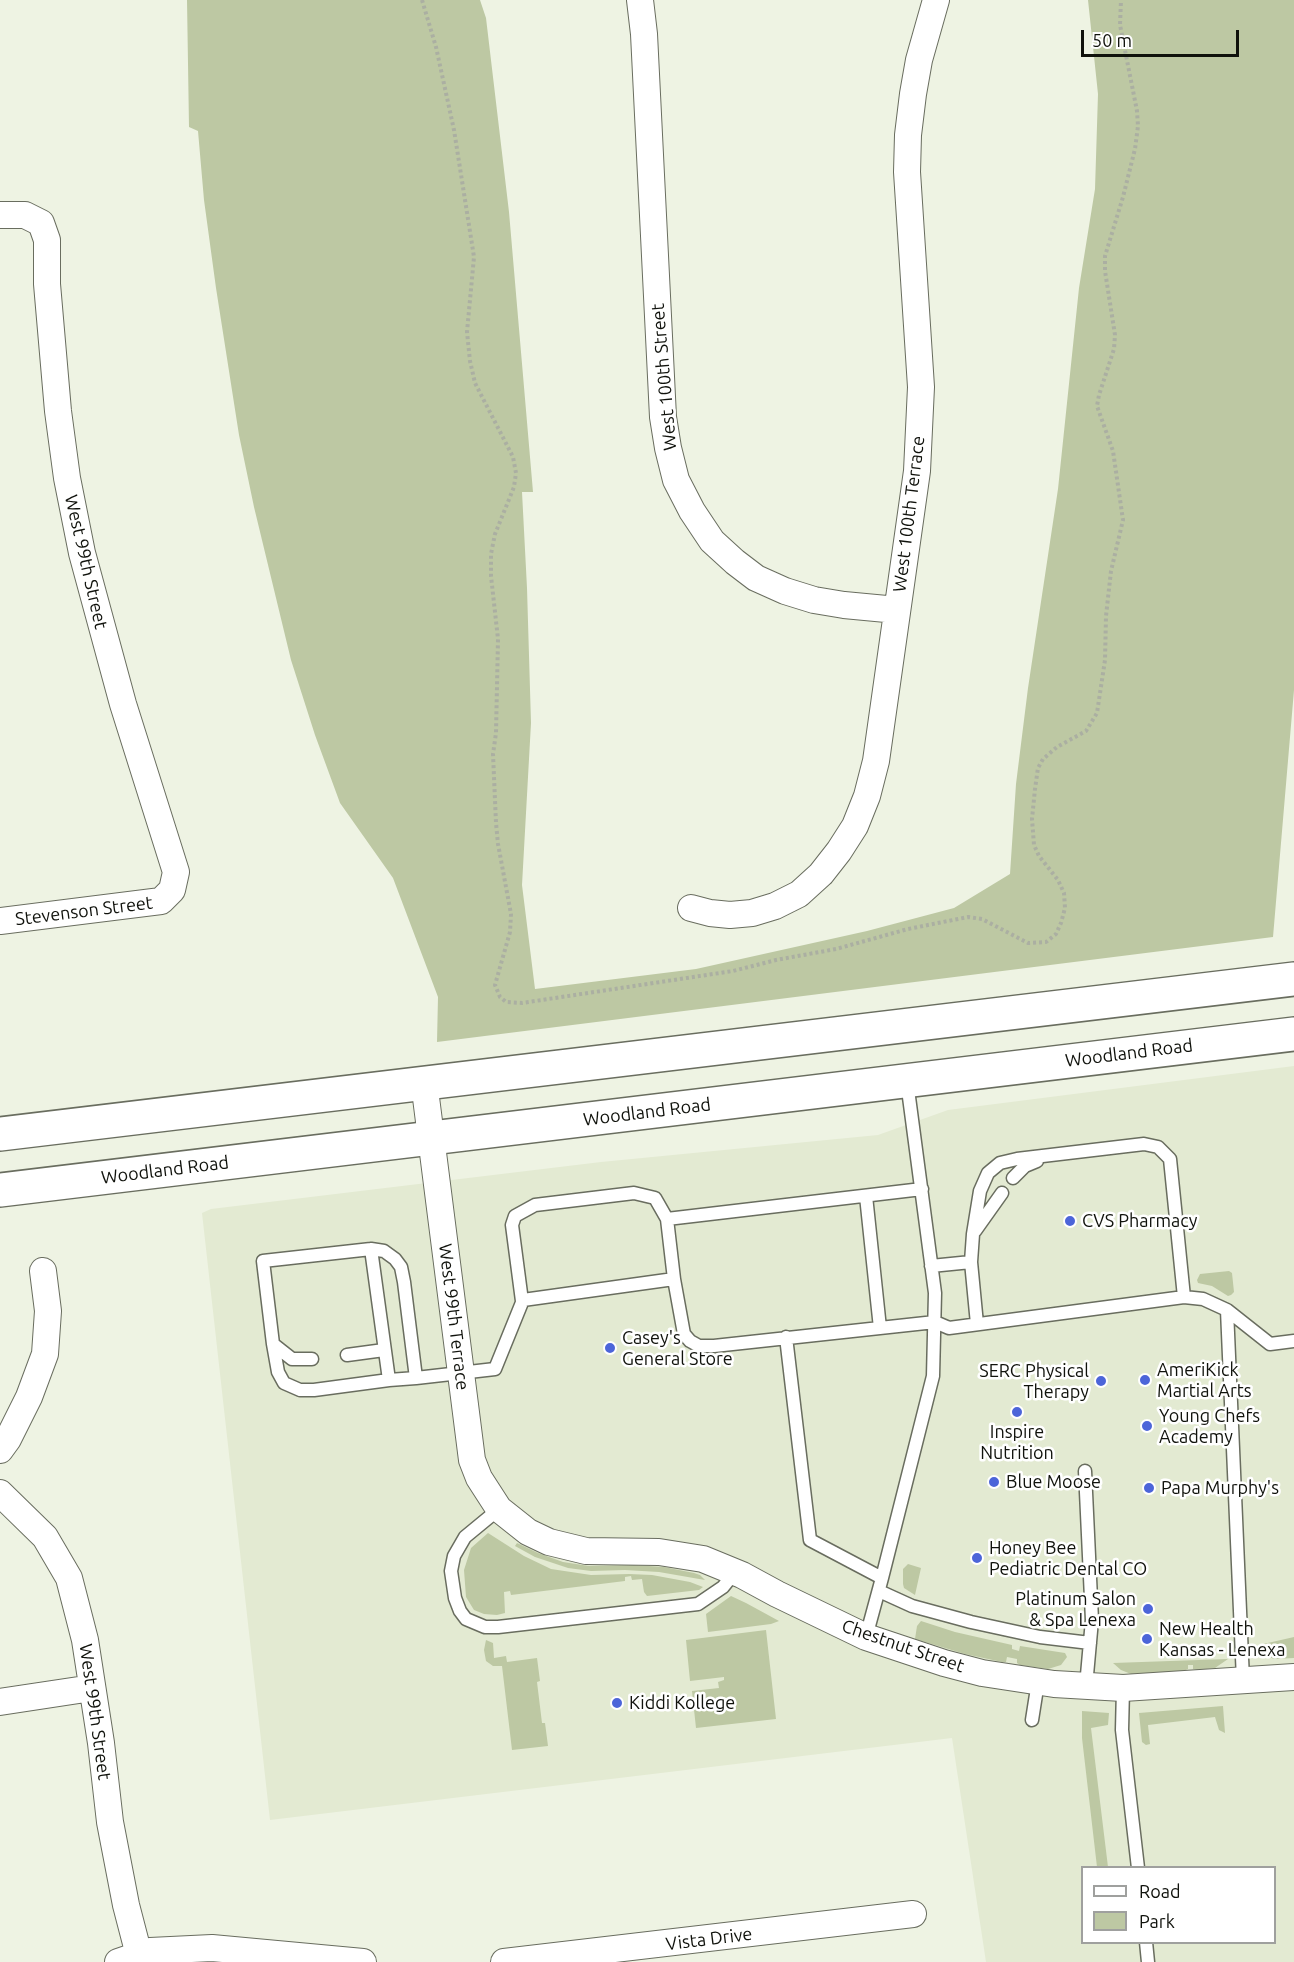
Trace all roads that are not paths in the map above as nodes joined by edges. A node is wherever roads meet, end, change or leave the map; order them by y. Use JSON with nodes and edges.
{"nodes":[{"id":1,"x":640,"y":0,"type":"edge"},
{"id":2,"x":936,"y":0,"type":"edge"},
{"id":3,"x":0,"y":215,"type":"edge"},
{"id":4,"x":897,"y":610,"type":"junction"},
{"id":5,"x":166,"y":897,"type":"joint"},
{"id":6,"x":691,"y":908,"type":"dead end"},
{"id":7,"x":0,"y":921,"type":"edge"},
{"id":8,"x":1294,"y":979,"type":"edge"},
{"id":9,"x":1294,"y":1034,"type":"edge"},
{"id":10,"x":907,"y":1080,"type":"junction"},
{"id":11,"x":424,"y":1082,"type":"junction"},
{"id":12,"x":0,"y":1134,"type":"edge"},
{"id":13,"x":431,"y":1138,"type":"junction"},
{"id":14,"x":1049,"y":1155,"type":"junction"},
{"id":15,"x":1013,"y":1178,"type":"dead end"},
{"id":16,"x":922,"y":1189,"type":"junction"},
{"id":17,"x":0,"y":1190,"type":"edge"},
{"id":18,"x":1002,"y":1193,"type":"dead end"},
{"id":19,"x":866,"y":1196,"type":"junction"},
{"id":20,"x":667,"y":1219,"type":"junction"},
{"id":21,"x":973,"y":1234,"type":"junction"},
{"id":22,"x":371,"y":1249,"type":"junction"},
{"id":23,"x":971,"y":1262,"type":"junction"},
{"id":24,"x":931,"y":1266,"type":"junction"},
{"id":25,"x":43,"y":1271,"type":"dead end"},
{"id":26,"x":674,"y":1279,"type":"junction"},
{"id":27,"x":1184,"y":1297,"type":"junction"},
{"id":28,"x":522,"y":1301,"type":"junction"},
{"id":29,"x":1227,"y":1310,"type":"junction"},
{"id":30,"x":935,"y":1322,"type":"junction"},
{"id":31,"x":977,"y":1324,"type":"junction"},
{"id":32,"x":880,"y":1328,"type":"junction"},
{"id":33,"x":786,"y":1337,"type":"junction"},
{"id":34,"x":1294,"y":1341,"type":"edge"},
{"id":35,"x":273,"y":1344,"type":"junction"},
{"id":36,"x":384,"y":1350,"type":"junction"},
{"id":37,"x":347,"y":1355,"type":"dead end"},
{"id":38,"x":312,"y":1359,"type":"dead end"},
{"id":39,"x":461,"y":1373,"type":"junction"},
{"id":40,"x":416,"y":1378,"type":"junction"},
{"id":41,"x":389,"y":1380,"type":"junction"},
{"id":42,"x":0,"y":1450,"type":"edge"},
{"id":43,"x":1085,"y":1471,"type":"dead end"},
{"id":44,"x":0,"y":1494,"type":"edge"},
{"id":45,"x":499,"y":1509,"type":"junction"},
{"id":46,"x":528,"y":1532,"type":"joint"},
{"id":47,"x":735,"y":1572,"type":"junction"},
{"id":48,"x":882,"y":1578,"type":"junction"},
{"id":49,"x":879,"y":1591,"type":"junction"},
{"id":50,"x":866,"y":1637,"type":"junction"},
{"id":51,"x":1090,"y":1643,"type":"junction"},
{"id":52,"x":1294,"y":1677,"type":"edge"},
{"id":53,"x":1244,"y":1680,"type":"junction"},
{"id":54,"x":1038,"y":1682,"type":"junction"},
{"id":55,"x":1086,"y":1686,"type":"junction"},
{"id":56,"x":93,"y":1688,"type":"junction"},
{"id":57,"x":1123,"y":1688,"type":"junction"},
{"id":58,"x":0,"y":1702,"type":"edge"},
{"id":59,"x":1032,"y":1720,"type":"dead end"},
{"id":60,"x":1138,"y":1866,"type":"edge"},
{"id":61,"x":913,"y":1914,"type":"dead end"},
{"id":62,"x":1146,"y":1944,"type":"edge"},
{"id":63,"x":175,"y":1956,"type":"edge"},
{"id":64,"x":129,"y":1958,"type":"edge"},
{"id":65,"x":363,"y":1962,"type":"edge"},
{"id":66,"x":504,"y":1962,"type":"edge"},
{"id":67,"x":1148,"y":1962,"type":"edge"}],
"edges":[{"from":1,"to":4,"type":"street","name":"West 100th Street"},
{"from":2,"to":4,"type":"street","name":"West 100th Terrace"},
{"from":3,"to":5,"type":"street","name":"West 99th Street"},
{"from":4,"to":6,"type":"street","name":"West 100th Terrace"},
{"from":5,"to":7,"type":"street","name":"Stevenson Street"},
{"from":8,"to":11,"type":"main road"},
{"from":9,"to":10,"type":"main road","name":"Woodland Road"},
{"from":10,"to":13,"type":"main road","name":"Woodland Road"},
{"from":10,"to":16,"type":"lane"},
{"from":11,"to":12,"type":"main road"},
{"from":11,"to":13,"type":"street","name":"West 99th Terrace"},
{"from":13,"to":17,"type":"main road","name":"Woodland Road"},
{"from":13,"to":39,"type":"street","name":"West 99th Terrace"},
{"from":14,"to":15,"type":"lane"},
{"from":14,"to":21,"type":"lane"},
{"from":14,"to":27,"type":"lane"},
{"from":16,"to":19,"type":"lane"},
{"from":16,"to":24,"type":"lane"},
{"from":18,"to":21,"type":"lane"},
{"from":19,"to":20,"type":"lane"},
{"from":19,"to":32,"type":"lane"},
{"from":20,"to":26,"type":"lane"},
{"from":20,"to":28,"type":"lane"},
{"from":21,"to":23,"type":"lane"},
{"from":22,"to":35,"type":"lane"},
{"from":22,"to":36,"type":"lane"},
{"from":22,"to":40,"type":"lane"},
{"from":23,"to":24,"type":"lane"},
{"from":23,"to":31,"type":"lane"},
{"from":24,"to":30,"type":"lane"},
{"from":25,"to":42,"type":"street"},
{"from":26,"to":28,"type":"lane"},
{"from":26,"to":33,"type":"lane"},
{"from":27,"to":29,"type":"lane"},
{"from":27,"to":31,"type":"lane"},
{"from":28,"to":39,"type":"lane"},
{"from":29,"to":34,"type":"lane"},
{"from":29,"to":53,"type":"lane"},
{"from":30,"to":31,"type":"lane"},
{"from":30,"to":32,"type":"lane"},
{"from":30,"to":48,"type":"lane"},
{"from":32,"to":33,"type":"lane"},
{"from":33,"to":48,"type":"lane"},
{"from":35,"to":38,"type":"lane"},
{"from":35,"to":41,"type":"lane"},
{"from":36,"to":37,"type":"lane"},
{"from":36,"to":41,"type":"lane"},
{"from":39,"to":40,"type":"lane"},
{"from":39,"to":45,"type":"street","name":"West 99th Terrace"},
{"from":40,"to":41,"type":"lane"},
{"from":43,"to":51,"type":"lane"},
{"from":44,"to":56,"type":"street","name":"West 99th Street"},
{"from":45,"to":46,"type":"street","name":"West 99th Terrace"},
{"from":45,"to":47,"type":"lane"},
{"from":46,"to":47,"type":"street","name":"Chestnut Street"},
{"from":47,"to":50,"type":"street","name":"Chestnut Street"},
{"from":48,"to":49,"type":"lane"},
{"from":49,"to":50,"type":"lane"},
{"from":49,"to":51,"type":"lane"},
{"from":50,"to":54,"type":"street","name":"Chestnut Street"},
{"from":51,"to":55,"type":"lane"},
{"from":52,"to":53,"type":"street","name":"Chestnut Street"},
{"from":53,"to":57,"type":"street","name":"Chestnut Street"},
{"from":54,"to":55,"type":"street","name":"Chestnut Street"},
{"from":54,"to":59,"type":"lane"},
{"from":55,"to":57,"type":"street","name":"Chestnut Street"},
{"from":56,"to":58,"type":"street"},
{"from":56,"to":64,"type":"street","name":"West 99th Street"},
{"from":57,"to":60,"type":"lane"},
{"from":61,"to":66,"type":"street","name":"Vista Drive"},
{"from":62,"to":67,"type":"lane"},
{"from":63,"to":64,"type":"street"},
{"from":63,"to":65,"type":"street"}]}
